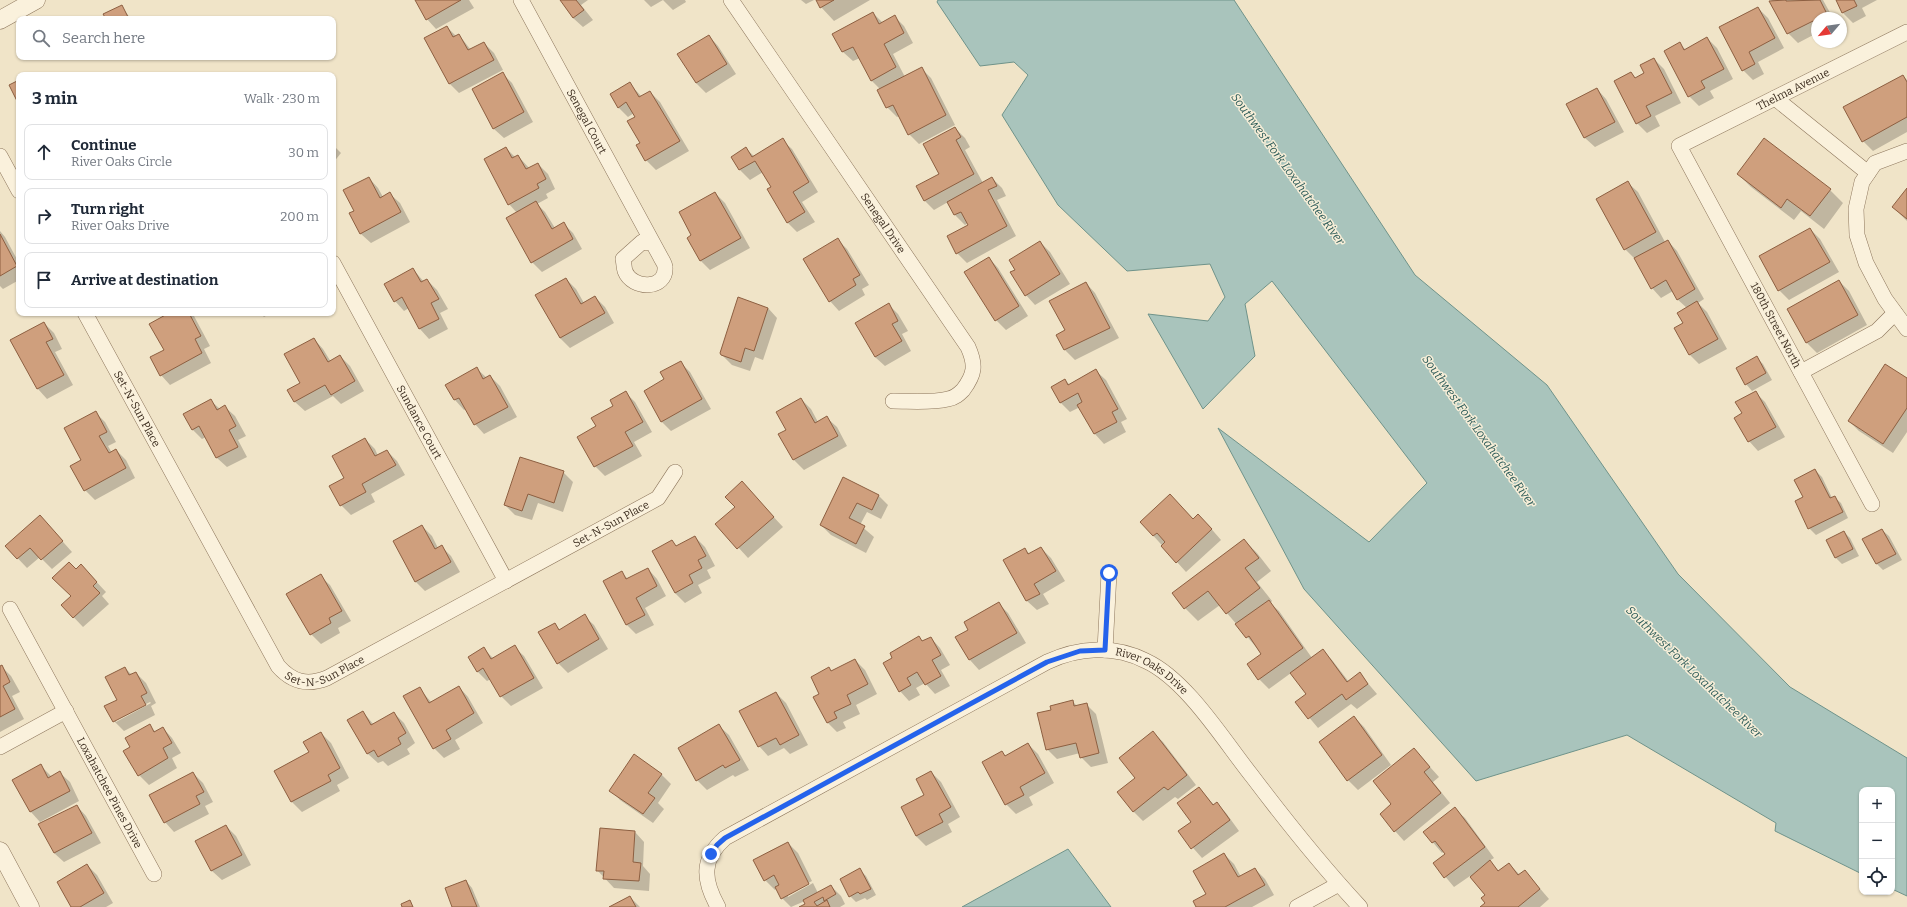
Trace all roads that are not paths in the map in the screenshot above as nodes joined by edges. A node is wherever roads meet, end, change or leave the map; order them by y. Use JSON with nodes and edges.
{"nodes":[{"id":1,"x":36,"y":0,"type":"edge"},
{"id":2,"x":521,"y":0,"type":"edge"},
{"id":3,"x":731,"y":0,"type":"edge"},
{"id":4,"x":0,"y":20,"type":"edge"},
{"id":5,"x":1907,"y":32,"type":"edge"},
{"id":6,"x":1775,"y":98,"type":"junction"},
{"id":7,"x":1679,"y":146,"type":"joint"},
{"id":8,"x":1907,"y":151,"type":"edge"},
{"id":9,"x":0,"y":156,"type":"edge"},
{"id":10,"x":1868,"y":173,"type":"junction"},
{"id":11,"x":16,"y":185,"type":"edge"},
{"id":12,"x":653,"y":243,"type":"dead end"},
{"id":13,"x":336,"y":269,"type":"edge"},
{"id":14,"x":1895,"y":313,"type":"junction"},
{"id":15,"x":87,"y":316,"type":"edge"},
{"id":16,"x":1907,"y":329,"type":"edge"},
{"id":17,"x":1801,"y":372,"type":"junction"},
{"id":18,"x":893,"y":401,"type":"dead end"},
{"id":19,"x":676,"y":472,"type":"dead end"},
{"id":20,"x":1872,"y":504,"type":"dead end"},
{"id":21,"x":1109,"y":573,"type":"dead end"},
{"id":22,"x":506,"y":581,"type":"junction"},
{"id":23,"x":10,"y":609,"type":"dead end"},
{"id":24,"x":1105,"y":650,"type":"junction"},
{"id":25,"x":66,"y":711,"type":"junction"},
{"id":26,"x":0,"y":747,"type":"edge"},
{"id":27,"x":0,"y":851,"type":"edge"},
{"id":28,"x":154,"y":874,"type":"dead end"},
{"id":29,"x":1339,"y":884,"type":"junction"},
{"id":30,"x":30,"y":907,"type":"edge"},
{"id":31,"x":718,"y":907,"type":"edge"},
{"id":32,"x":1297,"y":907,"type":"edge"},
{"id":33,"x":1360,"y":907,"type":"edge"}],
"edges":[{"from":1,"to":4,"type":"street"},
{"from":2,"to":12,"type":"street","name":"Senegal Court"},
{"from":3,"to":18,"type":"street","name":"Senegal Drive"},
{"from":5,"to":6,"type":"street","name":"Thelma Avenue"},
{"from":6,"to":7,"type":"street","name":"Thelma Avenue"},
{"from":6,"to":10,"type":"street"},
{"from":7,"to":17,"type":"street","name":"180th Street North"},
{"from":8,"to":10,"type":"street"},
{"from":9,"to":11,"type":"street"},
{"from":10,"to":14,"type":"street"},
{"from":13,"to":22,"type":"street","name":"Sundance Court"},
{"from":14,"to":16,"type":"street"},
{"from":14,"to":17,"type":"street"},
{"from":15,"to":22,"type":"street","name":"Set-N-Sun Place"},
{"from":17,"to":20,"type":"street","name":"180th Street North"},
{"from":19,"to":22,"type":"street","name":"Set-N-Sun Place"},
{"from":21,"to":24,"type":"street"},
{"from":23,"to":25,"type":"street","name":"Loxahatchee Pines Drive"},
{"from":24,"to":29,"type":"street","name":"River Oaks Drive"},
{"from":24,"to":31,"type":"street","name":"River Oaks Drive"},
{"from":25,"to":26,"type":"street"},
{"from":25,"to":28,"type":"street","name":"Loxahatchee Pines Drive"},
{"from":27,"to":30,"type":"street"},
{"from":29,"to":32,"type":"street"},
{"from":29,"to":33,"type":"street","name":"River Oaks Drive"}]}
